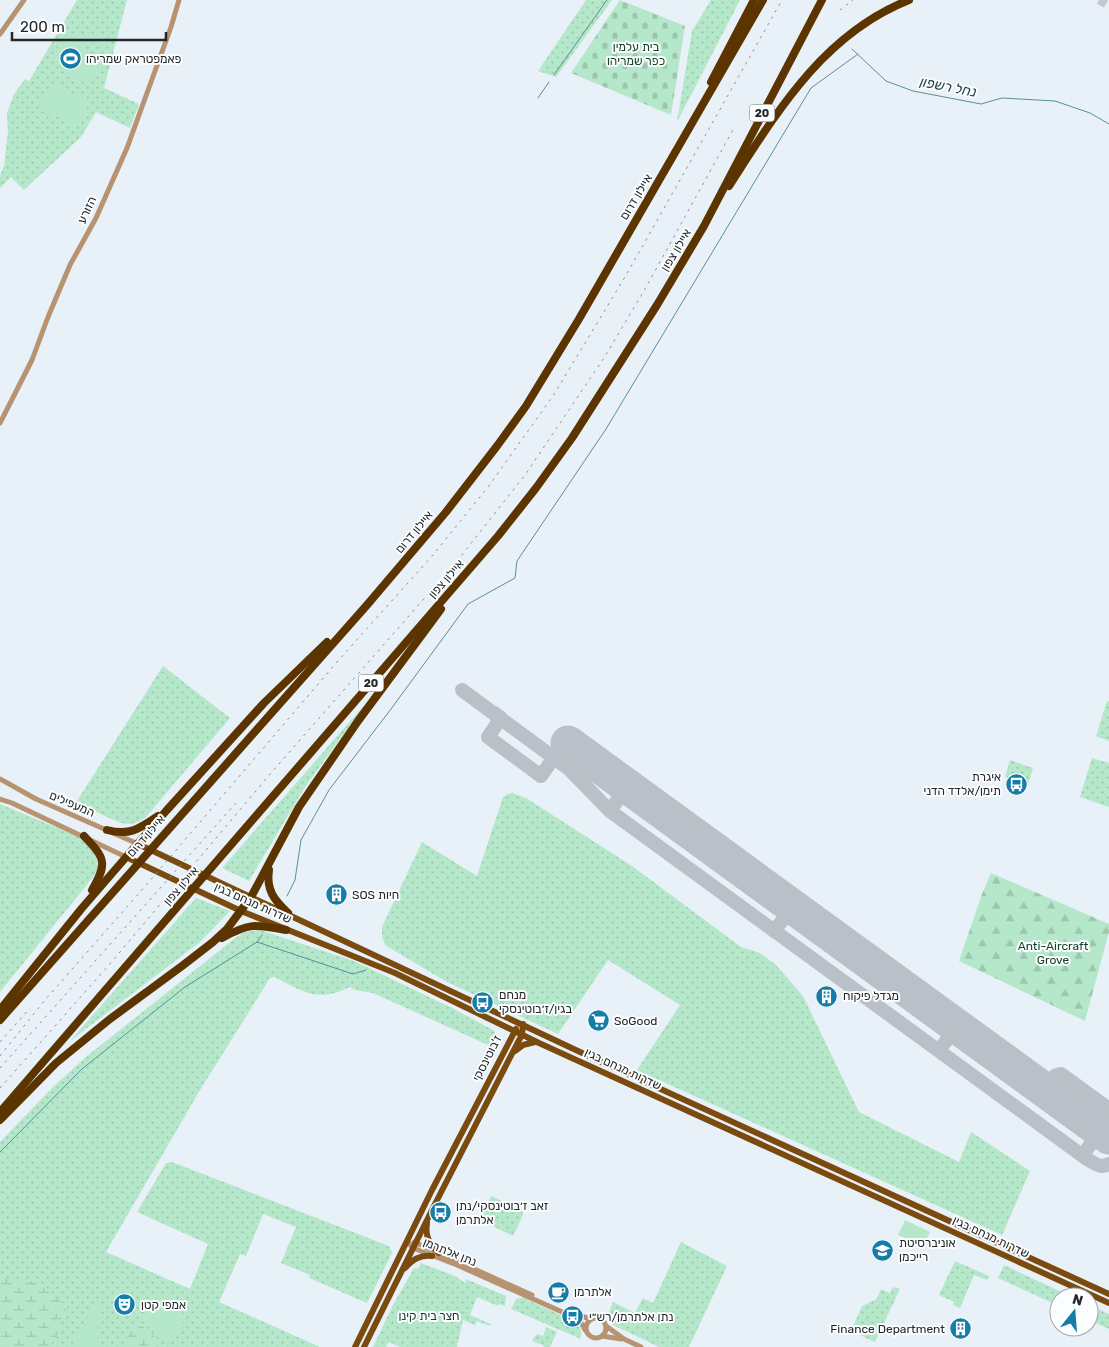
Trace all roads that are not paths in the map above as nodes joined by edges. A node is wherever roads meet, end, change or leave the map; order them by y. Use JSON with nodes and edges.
{"nodes":[{"id":1,"x":24,"y":0,"type":"edge"},
{"id":2,"x":179,"y":0,"type":"edge"},
{"id":3,"x":754,"y":0,"type":"edge"},
{"id":4,"x":763,"y":0,"type":"edge"},
{"id":5,"x":822,"y":0,"type":"edge"},
{"id":6,"x":910,"y":0,"type":"edge"},
{"id":7,"x":0,"y":34,"type":"edge"},
{"id":8,"x":664,"y":172,"type":"junction"},
{"id":9,"x":704,"y":226,"type":"junction"},
{"id":10,"x":0,"y":423,"type":"edge"},
{"id":11,"x":472,"y":566,"type":"junction"},
{"id":12,"x":367,"y":605,"type":"junction"},
{"id":13,"x":0,"y":779,"type":"edge"},
{"id":14,"x":0,"y":799,"type":"edge"},
{"id":15,"x":166,"y":811,"type":"junction"},
{"id":16,"x":107,"y":830,"type":"junction"},
{"id":17,"x":84,"y":836,"type":"junction"},
{"id":18,"x":140,"y":845,"type":"junction"},
{"id":19,"x":129,"y":858,"type":"junction"},
{"id":20,"x":270,"y":864,"type":"junction"},
{"id":21,"x":251,"y":897,"type":"junction"},
{"id":22,"x":82,"y":908,"type":"junction"},
{"id":23,"x":241,"y":911,"type":"junction"},
{"id":24,"x":288,"y":913,"type":"junction"},
{"id":25,"x":286,"y":930,"type":"junction"},
{"id":26,"x":213,"y":942,"type":"junction"},
{"id":27,"x":0,"y":1010,"type":"edge"},
{"id":28,"x":0,"y":1020,"type":"edge"},
{"id":29,"x":495,"y":1022,"type":"junction"},
{"id":30,"x":523,"y":1024,"type":"junction"},
{"id":31,"x":514,"y":1031,"type":"junction"},
{"id":32,"x":522,"y":1035,"type":"junction"},
{"id":33,"x":539,"y":1043,"type":"junction"},
{"id":34,"x":503,"y":1052,"type":"junction"},
{"id":35,"x":511,"y":1056,"type":"junction"},
{"id":36,"x":0,"y":1112,"type":"edge"},
{"id":37,"x":0,"y":1120,"type":"edge"},
{"id":38,"x":428,"y":1217,"type":"junction"},
{"id":39,"x":406,"y":1241,"type":"junction"},
{"id":40,"x":414,"y":1245,"type":"junction"},
{"id":41,"x":439,"y":1253,"type":"junction"},
{"id":42,"x":432,"y":1256,"type":"junction"},
{"id":43,"x":399,"y":1275,"type":"junction"},
{"id":44,"x":1109,"y":1294,"type":"edge"},
{"id":45,"x":1109,"y":1304,"type":"edge"},
{"id":46,"x":592,"y":1319,"type":"junction"},
{"id":47,"x":605,"y":1325,"type":"junction"},
{"id":48,"x":586,"y":1330,"type":"junction"},
{"id":49,"x":602,"y":1336,"type":"junction"},
{"id":50,"x":624,"y":1339,"type":"junction"},
{"id":51,"x":355,"y":1347,"type":"edge"},
{"id":52,"x":364,"y":1347,"type":"edge"},
{"id":53,"x":641,"y":1347,"type":"edge"}],
"edges":[{"from":1,"to":7,"type":"street"},
{"from":2,"to":10,"type":"street","name":"הזורע"},
{"from":3,"to":8,"type":"highway"},
{"from":4,"to":8,"type":"highway","name":"איילון דרום"},
{"from":5,"to":9,"type":"highway","name":"איילון צפון","number":"20"},
{"from":6,"to":9,"type":"highway"},
{"from":8,"to":12,"type":"highway","name":"איילון דרום"},
{"from":9,"to":11,"type":"highway","name":"איילון צפון","number":"20"},
{"from":11,"to":20,"type":"highway"},
{"from":11,"to":36,"type":"highway","name":"איילון צפון","number":"20"},
{"from":12,"to":15,"type":"highway"},
{"from":12,"to":28,"type":"highway","name":"איילון דרום"},
{"from":13,"to":16,"type":"street","name":"המעפילים"},
{"from":14,"to":17,"type":"street","name":"המעפילים"},
{"from":15,"to":16,"type":"highway"},
{"from":15,"to":18,"type":"highway"},
{"from":16,"to":18,"type":"street","name":"המעפילים"},
{"from":17,"to":19,"type":"street","name":"המעפילים"},
{"from":17,"to":22,"type":"highway"},
{"from":18,"to":19,"type":"highway"},
{"from":18,"to":21,"type":"main road","name":"שדרות מנחם בגין"},
{"from":19,"to":22,"type":"highway"},
{"from":19,"to":23,"type":"main road","name":"שדרות מנחם בגין"},
{"from":20,"to":21,"type":"highway"},
{"from":20,"to":24,"type":"highway"},
{"from":21,"to":23,"type":"highway"},
{"from":21,"to":24,"type":"main road","name":"שדרות מנחם בגין"},
{"from":22,"to":27,"type":"highway"},
{"from":23,"to":25,"type":"main road","name":"שדרות מנחם בגין"},
{"from":23,"to":26,"type":"highway"},
{"from":24,"to":30,"type":"main road","name":"שדרות מנחם בגין"},
{"from":25,"to":26,"type":"highway"},
{"from":25,"to":29,"type":"main road","name":"שדרות מנחם בגין"},
{"from":26,"to":37,"type":"highway"},
{"from":29,"to":31,"type":"main road","name":"שדרות מנחם בגין"},
{"from":29,"to":34,"type":"main road"},
{"from":30,"to":31,"type":"main road","name":"ז'בוטינסקי"},
{"from":30,"to":32,"type":"main road","name":"ז'בוטינסקי"},
{"from":30,"to":44,"type":"main road","name":"שדרות מנחם בגין"},
{"from":31,"to":32,"type":"main road","name":"שדרות מנחם בגין"},
{"from":31,"to":34,"type":"main road","name":"ז'בוטינסקי"},
{"from":32,"to":33,"type":"main road","name":"שדרות מנחם בגין"},
{"from":32,"to":35,"type":"main road","name":"ז'בוטינסקי"},
{"from":33,"to":35,"type":"main road"},
{"from":33,"to":45,"type":"main road","name":"שדרות מנחם בגין"},
{"from":34,"to":39,"type":"main road","name":"ז'בוטינסקי"},
{"from":35,"to":38,"type":"main road","name":"ז'בוטינסקי"},
{"from":38,"to":40,"type":"main road","name":"ז'בוטינסקי"},
{"from":38,"to":41,"type":"main road"},
{"from":39,"to":40,"type":"street","name":"נתן אלתרמן"},
{"from":39,"to":51,"type":"main road","name":"ז'בוטינסקי"},
{"from":40,"to":41,"type":"street","name":"נתן אלתרמן"},
{"from":40,"to":42,"type":"street","name":"נתן אלתרמן"},
{"from":40,"to":43,"type":"main road","name":"ז'בוטינסקי"},
{"from":41,"to":46,"type":"street","name":"נתן אלתרמן"},
{"from":42,"to":43,"type":"main road"},
{"from":42,"to":48,"type":"street","name":"נתן אלתרמן"},
{"from":43,"to":52,"type":"main road","name":"ז'בוטינסקי"},
{"from":46,"to":47,"type":"street"},
{"from":46,"to":48,"type":"street"},
{"from":47,"to":49,"type":"street"},
{"from":47,"to":50,"type":"street"},
{"from":48,"to":49,"type":"street"},
{"from":49,"to":50,"type":"street"},
{"from":50,"to":53,"type":"street"}]}
